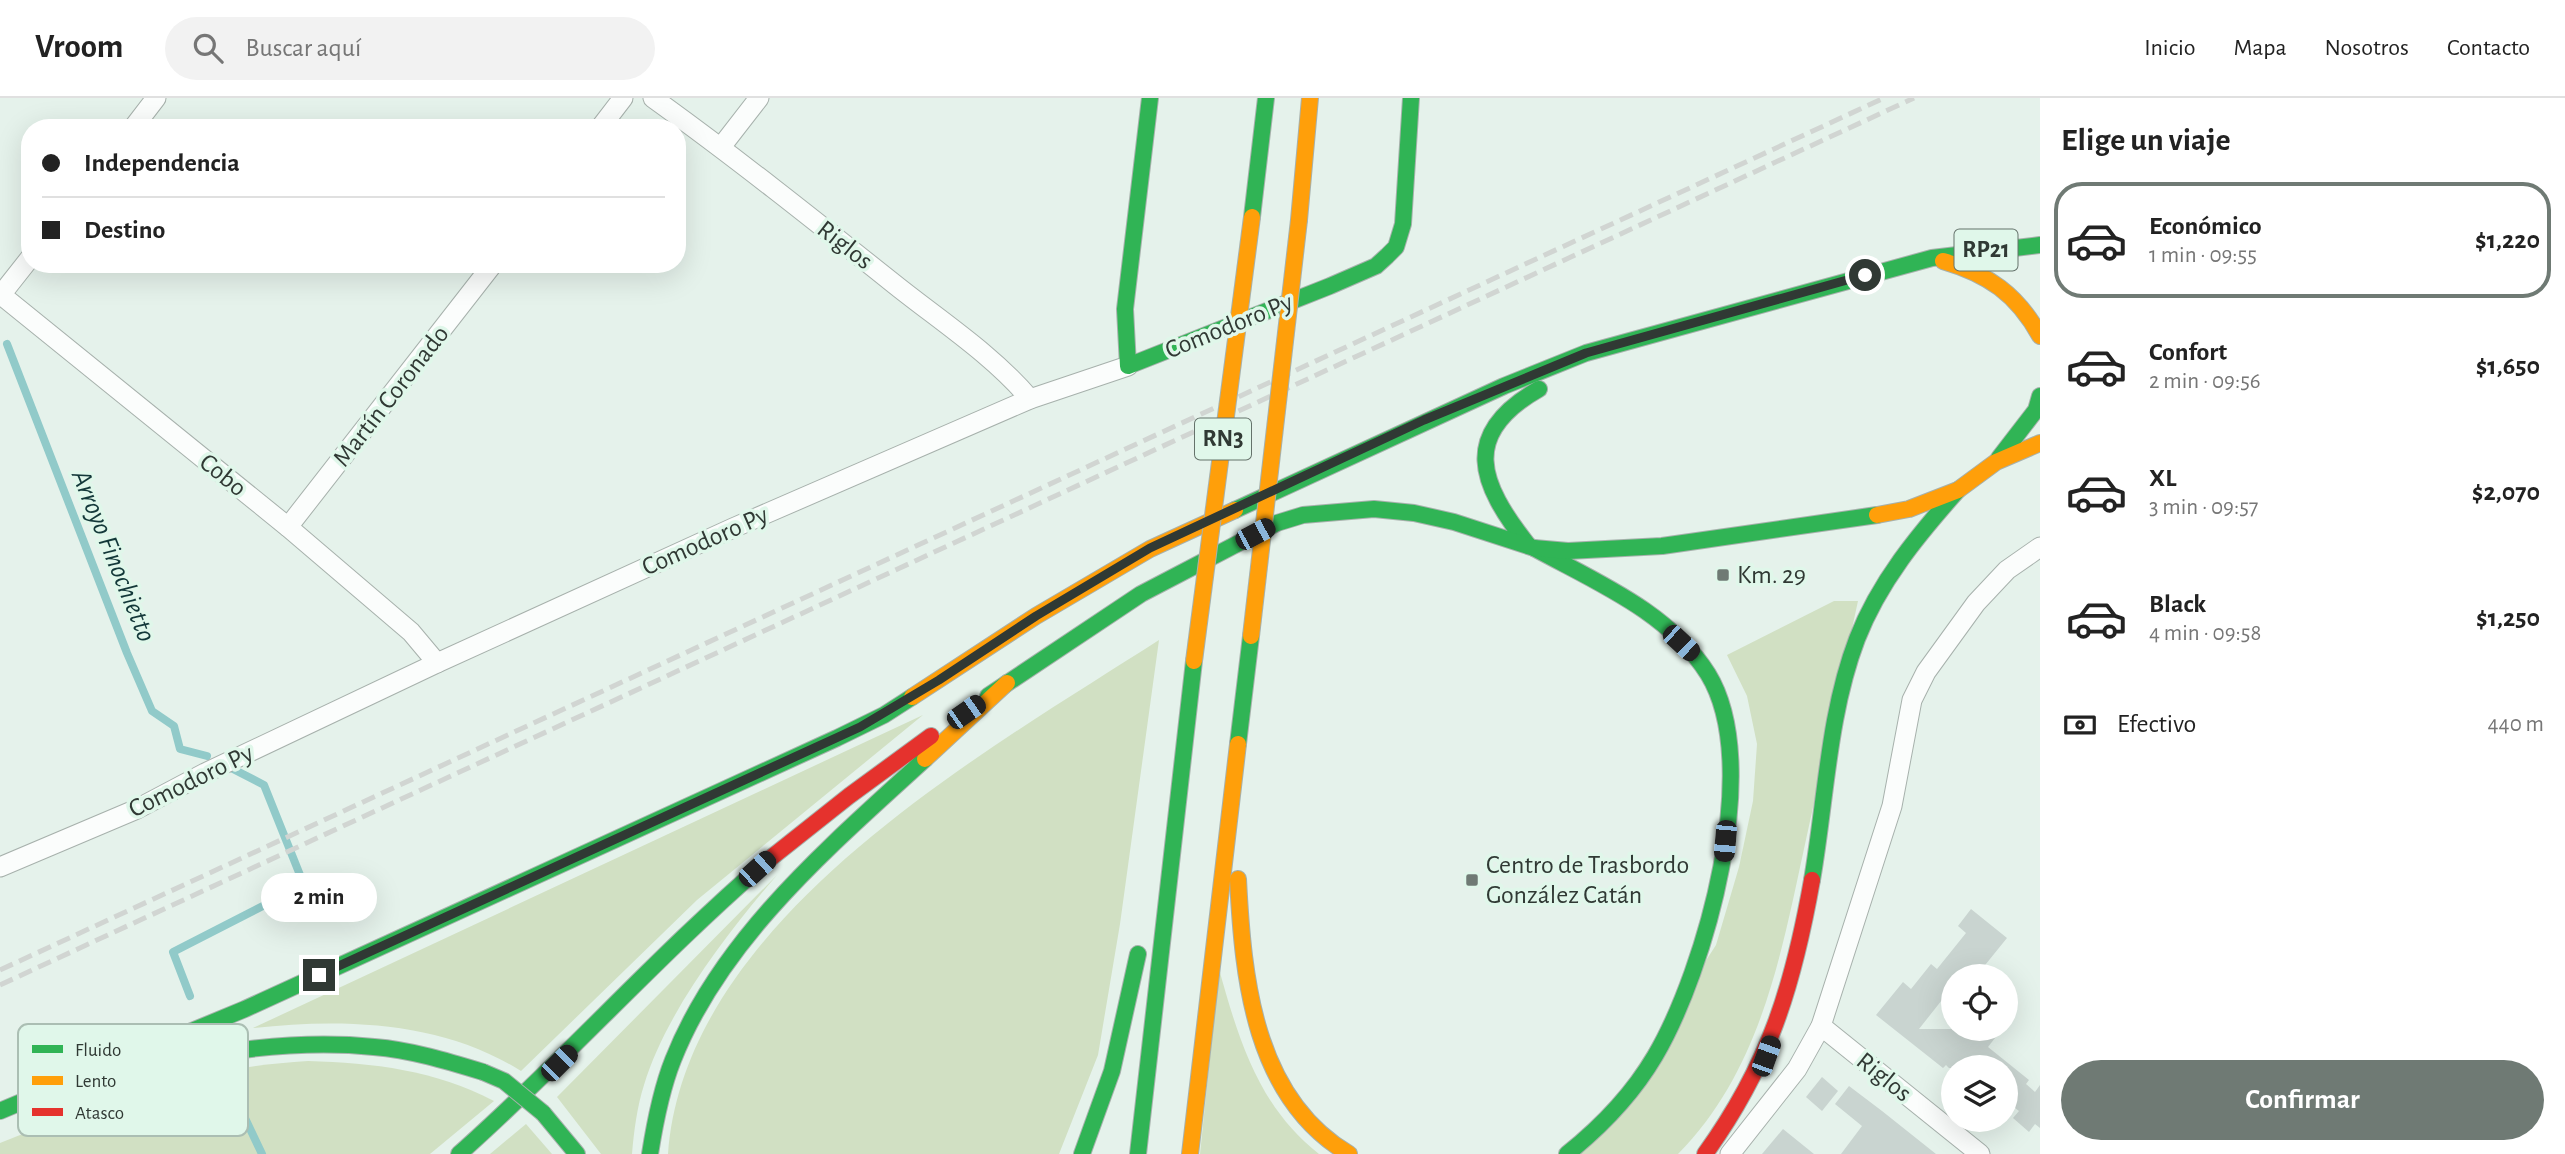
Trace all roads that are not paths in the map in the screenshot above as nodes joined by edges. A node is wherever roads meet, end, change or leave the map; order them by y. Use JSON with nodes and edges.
{"nodes":[{"id":1,"x":156,"y":98,"type":"edge"},
{"id":2,"x":623,"y":98,"type":"edge"},
{"id":3,"x":653,"y":98,"type":"edge"},
{"id":4,"x":759,"y":98,"type":"edge"},
{"id":5,"x":1150,"y":98,"type":"edge"},
{"id":6,"x":1266,"y":98,"type":"edge"},
{"id":7,"x":1310,"y":98,"type":"edge"},
{"id":8,"x":1411,"y":98,"type":"edge"},
{"id":9,"x":140,"y":119,"type":"edge"},
{"id":10,"x":607,"y":119,"type":"edge"},
{"id":11,"x":682,"y":119,"type":"edge"},
{"id":12,"x":686,"y":122,"type":"edge"},
{"id":13,"x":721,"y":147,"type":"junction"},
{"id":14,"x":2040,"y":245,"type":"edge"},
{"id":15,"x":1932,"y":258,"type":"junction"},
{"id":16,"x":21,"y":269,"type":"edge"},
{"id":17,"x":487,"y":273,"type":"edge"},
{"id":18,"x":0,"y":295,"type":"edge"},
{"id":19,"x":1800,"y":295,"type":"junction"},
{"id":20,"x":2040,"y":336,"type":"edge"},
{"id":21,"x":1128,"y":366,"type":"junction"},
{"id":22,"x":2040,"y":396,"type":"edge"},
{"id":23,"x":1030,"y":400,"type":"junction"},
{"id":24,"x":2040,"y":443,"type":"edge"},
{"id":25,"x":1996,"y":462,"type":"junction"},
{"id":26,"x":1958,"y":490,"type":"junction"},
{"id":27,"x":288,"y":527,"type":"junction"},
{"id":28,"x":1531,"y":547,"type":"junction"},
{"id":29,"x":2040,"y":547,"type":"edge"},
{"id":30,"x":437,"y":663,"type":"junction"},
{"id":31,"x":1007,"y":683,"type":"junction"},
{"id":32,"x":1235,"y":766,"type":"junction"},
{"id":33,"x":1174,"y":817,"type":"junction"},
{"id":34,"x":0,"y":867,"type":"edge"},
{"id":35,"x":1150,"y":908,"type":"dead end"},
{"id":36,"x":1143,"y":934,"type":"dead end"},
{"id":37,"x":209,"y":1024,"type":"edge"},
{"id":38,"x":1821,"y":1026,"type":"junction"},
{"id":39,"x":248,"y":1048,"type":"edge"},
{"id":40,"x":18,"y":1103,"type":"edge"},
{"id":41,"x":0,"y":1111,"type":"edge"},
{"id":42,"x":459,"y":1154,"type":"edge"},
{"id":43,"x":577,"y":1154,"type":"edge"},
{"id":44,"x":649,"y":1154,"type":"edge"},
{"id":45,"x":1082,"y":1154,"type":"edge"},
{"id":46,"x":1138,"y":1154,"type":"edge"},
{"id":47,"x":1190,"y":1154,"type":"edge"},
{"id":48,"x":1349,"y":1154,"type":"edge"},
{"id":49,"x":1567,"y":1154,"type":"edge"},
{"id":50,"x":1704,"y":1154,"type":"edge"},
{"id":51,"x":1730,"y":1154,"type":"edge"},
{"id":52,"x":1980,"y":1154,"type":"edge"}],
"edges":[{"from":1,"to":9,"type":"street"},
{"from":2,"to":10,"type":"street"},
{"from":3,"to":11,"type":"street","name":"Riglos"},
{"from":4,"to":13,"type":"street"},
{"from":5,"to":21,"type":"main road"},
{"from":6,"to":33,"type":"main road","number":"RN3","bridge":true},
{"from":7,"to":32,"type":"main road","number":"RN3","bridge":true},
{"from":8,"to":21,"type":"main road","name":"Comodoro Py"},
{"from":12,"to":13,"type":"street","name":"Riglos"},
{"from":13,"to":23,"type":"street","name":"Riglos"},
{"from":14,"to":15,"type":"main road","number":"RP21"},
{"from":15,"to":19,"type":"main road","number":"RP21"},
{"from":15,"to":20,"type":"main road"},
{"from":16,"to":18,"type":"street"},
{"from":17,"to":27,"type":"street","name":"Martín Coronado"},
{"from":18,"to":27,"type":"street","name":"Cobo"},
{"from":19,"to":28,"type":"main road"},
{"from":19,"to":37,"type":"main road","number":"RP21"},
{"from":21,"to":23,"type":"street","name":"Comodoro Py"},
{"from":22,"to":25,"type":"main road"},
{"from":23,"to":30,"type":"street","name":"Comodoro Py"},
{"from":24,"to":25,"type":"main road"},
{"from":25,"to":26,"type":"main road"},
{"from":26,"to":28,"type":"main road"},
{"from":26,"to":50,"type":"main road"},
{"from":27,"to":30,"type":"street","name":"Cobo"},
{"from":28,"to":31,"type":"main road"},
{"from":28,"to":49,"type":"main road"},
{"from":29,"to":38,"type":"street"},
{"from":30,"to":34,"type":"street","name":"Comodoro Py"},
{"from":31,"to":42,"type":"main road"},
{"from":31,"to":44,"type":"main road"},
{"from":32,"to":47,"type":"main road","number":"RN3"},
{"from":32,"to":48,"type":"main road"},
{"from":33,"to":35,"type":"main road"},
{"from":33,"to":46,"type":"main road","number":"RN3"},
{"from":36,"to":45,"type":"main road"},
{"from":38,"to":51,"type":"street"},
{"from":38,"to":52,"type":"street","name":"Riglos"},
{"from":39,"to":43,"type":"main road","bridge":true},
{"from":40,"to":41,"type":"main road","number":"RP21"}]}
